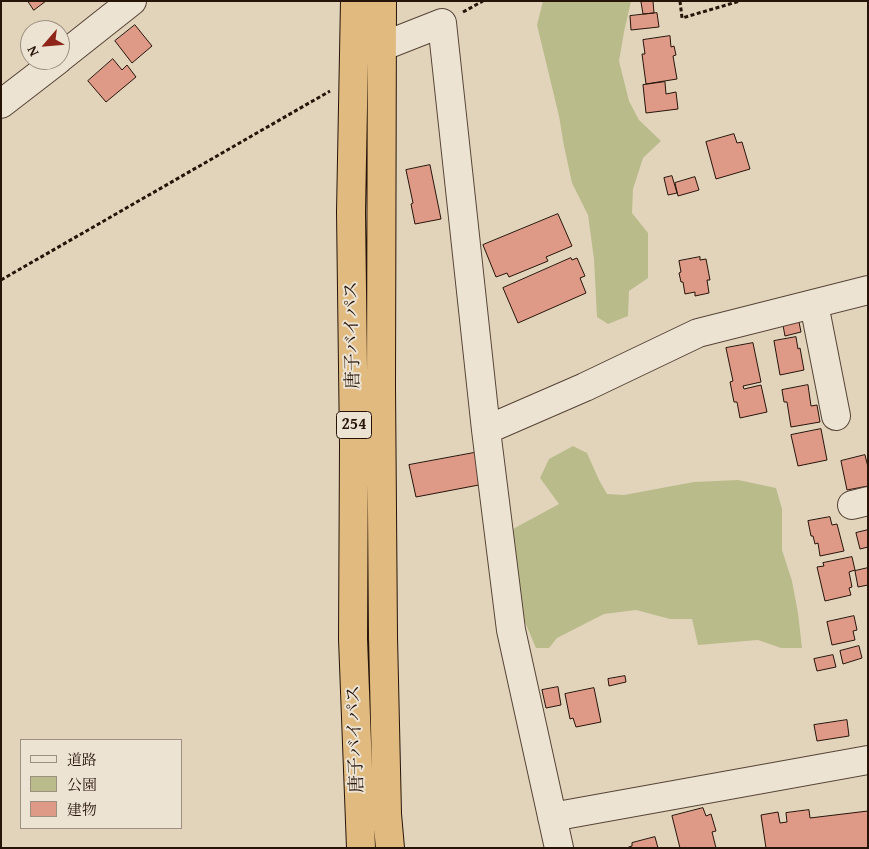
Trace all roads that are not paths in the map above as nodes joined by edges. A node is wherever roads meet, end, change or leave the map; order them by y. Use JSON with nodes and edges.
{"nodes":[{"id":1,"x":132,"y":1,"type":"edge"},
{"id":2,"x":354,"y":1,"type":"edge"},
{"id":3,"x":382,"y":1,"type":"edge"},
{"id":4,"x":381,"y":47,"type":"junction"},
{"id":5,"x":70,"y":50,"type":"edge"},
{"id":6,"x":45,"y":70,"type":"edge"},
{"id":7,"x":1,"y":104,"type":"edge"},
{"id":8,"x":868,"y":290,"type":"edge"},
{"id":9,"x":814,"y":304,"type":"junction"},
{"id":10,"x":836,"y":416,"type":"dead end"},
{"id":11,"x":486,"y":430,"type":"junction"},
{"id":12,"x":868,"y":760,"type":"edge"},
{"id":13,"x":552,"y":817,"type":"junction"},
{"id":14,"x":361,"y":848,"type":"edge"},
{"id":15,"x":390,"y":848,"type":"edge"},
{"id":16,"x":559,"y":848,"type":"edge"}],
"edges":[{"from":1,"to":5,"type":"street"},
{"from":2,"to":14,"type":"highway","name":"唐子バイパス","number":"254"},
{"from":3,"to":4,"type":"highway","name":"唐子バイパス","number":"254"},
{"from":4,"to":11,"type":"street"},
{"from":4,"to":15,"type":"highway","name":"唐子バイパス","number":"254"},
{"from":6,"to":7,"type":"street"},
{"from":8,"to":9,"type":"street"},
{"from":9,"to":10,"type":"street"},
{"from":9,"to":11,"type":"street"},
{"from":11,"to":13,"type":"street"},
{"from":12,"to":13,"type":"street"},
{"from":13,"to":16,"type":"street"}]}
